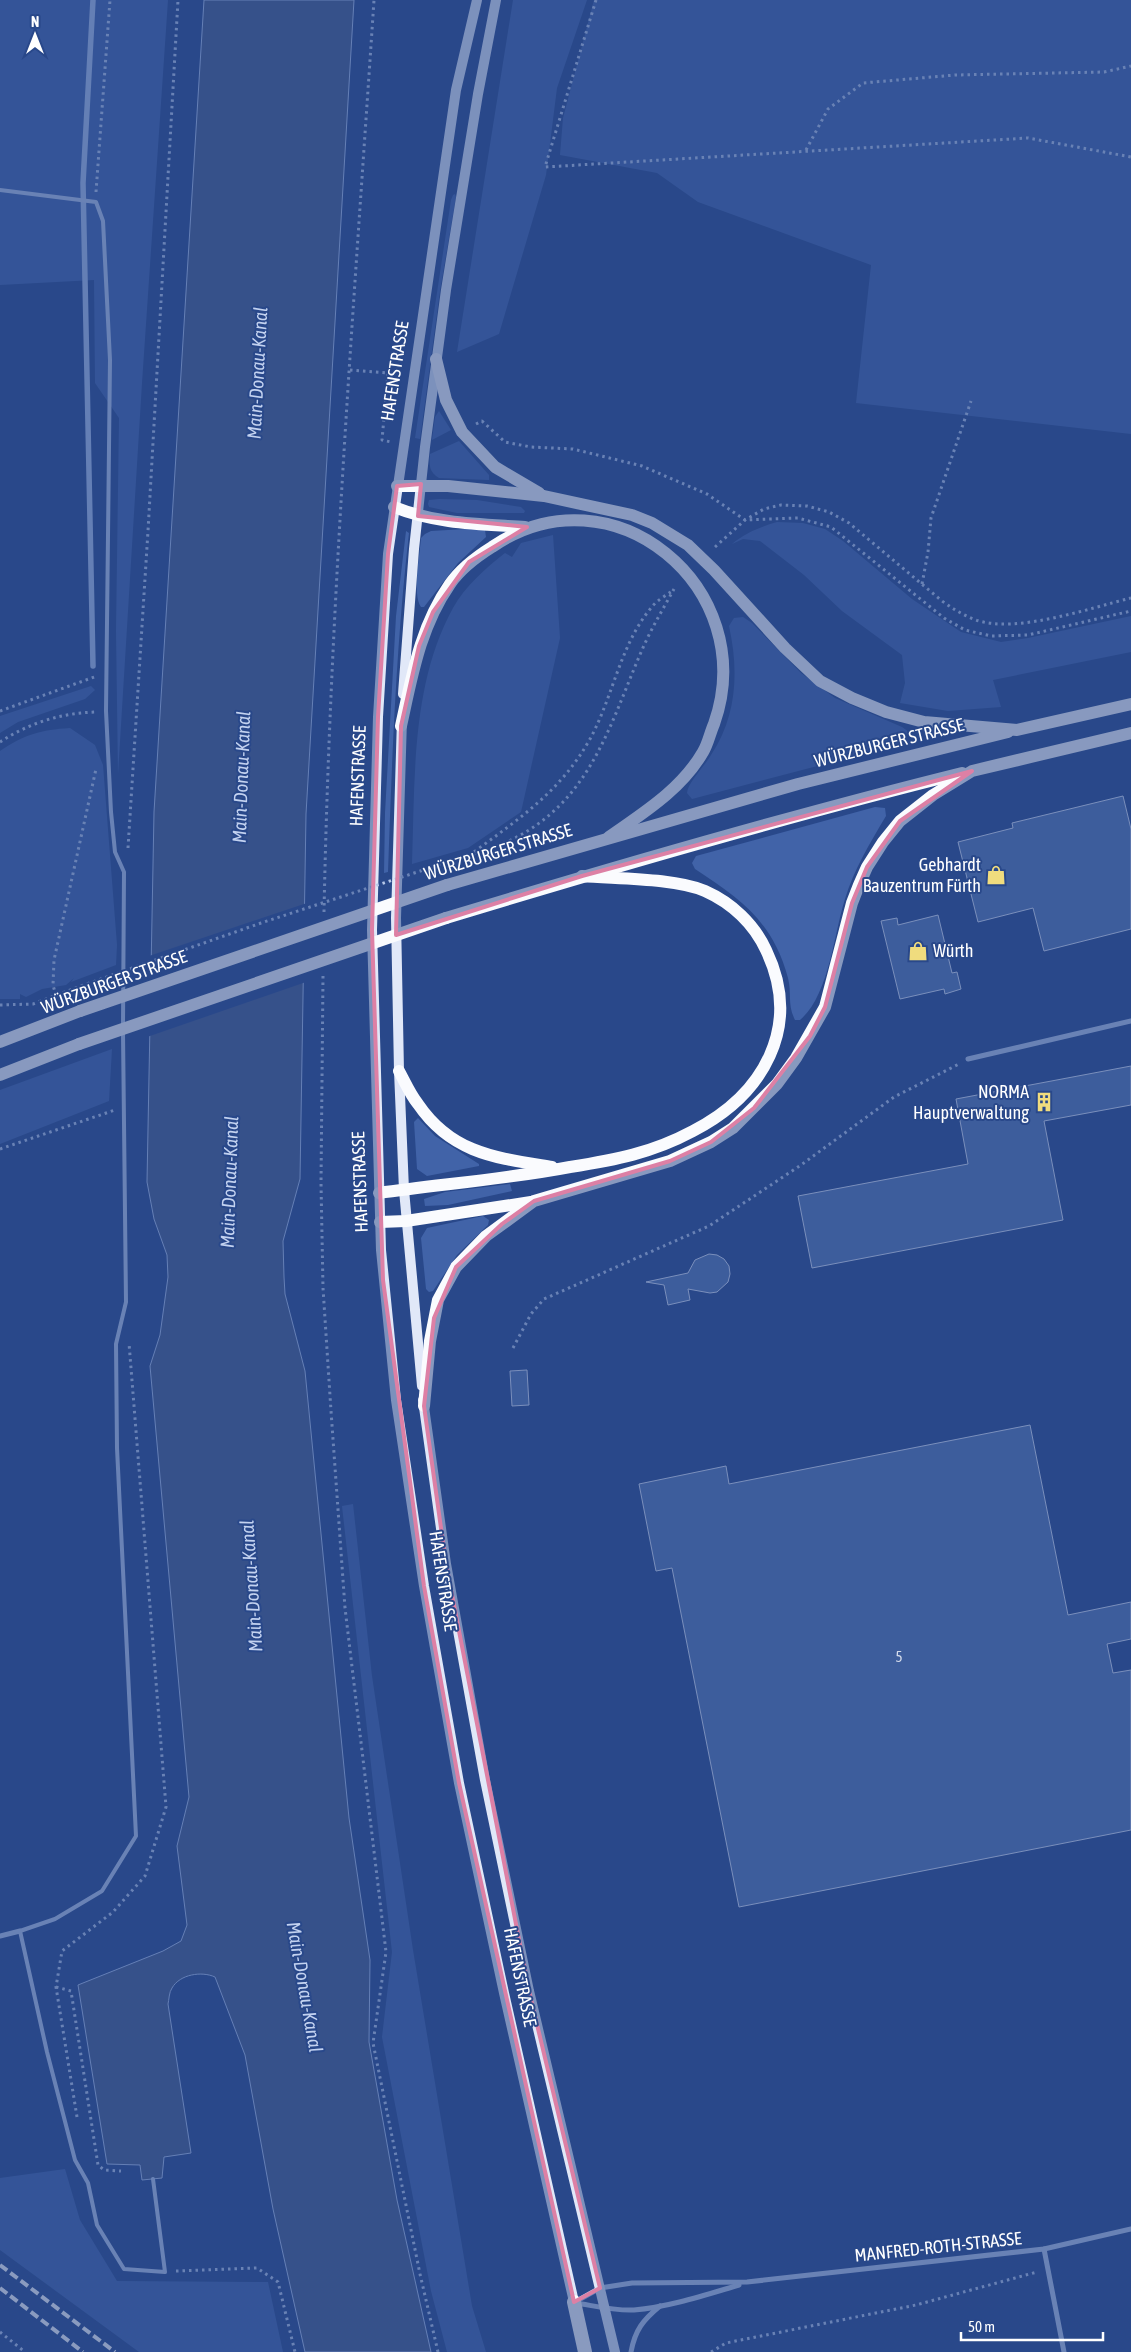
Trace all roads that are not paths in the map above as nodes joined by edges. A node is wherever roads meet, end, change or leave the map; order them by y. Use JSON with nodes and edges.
{"nodes":[{"id":1,"x":477,"y":0,"type":"edge"},
{"id":2,"x":496,"y":0,"type":"edge"},
{"id":3,"x":0,"y":190,"type":"edge"},
{"id":4,"x":436,"y":359,"type":"junction"},
{"id":5,"x":421,"y":484,"type":"junction"},
{"id":6,"x":397,"y":486,"type":"junction"},
{"id":7,"x":544,"y":496,"type":"junction"},
{"id":8,"x":394,"y":507,"type":"junction"},
{"id":9,"x":418,"y":516,"type":"junction"},
{"id":10,"x":527,"y":527,"type":"junction"},
{"id":11,"x":1131,"y":704,"type":"edge"},
{"id":12,"x":401,"y":726,"type":"junction"},
{"id":13,"x":1017,"y":730,"type":"junction"},
{"id":14,"x":1131,"y":733,"type":"edge"},
{"id":15,"x":972,"y":770,"type":"junction"},
{"id":16,"x":609,"y":837,"type":"junction"},
{"id":17,"x":582,"y":876,"type":"junction"},
{"id":18,"x":1131,"y":1021,"type":"edge"},
{"id":19,"x":0,"y":1042,"type":"edge"},
{"id":20,"x":968,"y":1059,"type":"road end"},
{"id":21,"x":399,"y":1071,"type":"junction"},
{"id":22,"x":0,"y":1075,"type":"edge"},
{"id":23,"x":562,"y":1169,"type":"junction"},
{"id":24,"x":404,"y":1190,"type":"junction"},
{"id":25,"x":379,"y":1194,"type":"junction"},
{"id":26,"x":534,"y":1201,"type":"junction"},
{"id":27,"x":406,"y":1221,"type":"junction"},
{"id":28,"x":380,"y":1222,"type":"junction"},
{"id":29,"x":424,"y":1406,"type":"junction"},
{"id":30,"x":20,"y":1931,"type":"junction"},
{"id":31,"x":0,"y":1936,"type":"edge"},
{"id":32,"x":153,"y":2179,"type":"dead end"},
{"id":33,"x":1131,"y":2229,"type":"edge"},
{"id":34,"x":1044,"y":2249,"type":"junction"},
{"id":35,"x":746,"y":2282,"type":"junction"},
{"id":36,"x":600,"y":2288,"type":"junction"},
{"id":37,"x":574,"y":2302,"type":"junction"},
{"id":38,"x":660,"y":2306,"type":"junction"},
{"id":39,"x":604,"y":2308,"type":"junction"},
{"id":40,"x":584,"y":2352,"type":"edge"},
{"id":41,"x":615,"y":2352,"type":"edge"},
{"id":42,"x":631,"y":2352,"type":"edge"},
{"id":43,"x":1064,"y":2352,"type":"edge"}],
"edges":[{"from":1,"to":6,"type":"main road","name":"HAFENSTRASSE"},
{"from":2,"to":4,"type":"main road","name":"HAFENSTRASSE"},
{"from":3,"to":30,"type":"lane"},
{"from":4,"to":5,"type":"main road","name":"HAFENSTRASSE"},
{"from":4,"to":7,"type":"main road"},
{"from":5,"to":6,"type":"main road"},
{"from":5,"to":7,"type":"main road"},
{"from":5,"to":9,"type":"main road","name":"HAFENSTRASSE"},
{"from":6,"to":8,"type":"main road","name":"HAFENSTRASSE"},
{"from":7,"to":13,"type":"main road"},
{"from":8,"to":9,"type":"main road"},
{"from":8,"to":25,"type":"main road","name":"HAFENSTRASSE"},
{"from":9,"to":10,"type":"main road"},
{"from":9,"to":12,"type":"main road","name":"HAFENSTRASSE"},
{"from":10,"to":12,"type":"main road"},
{"from":10,"to":16,"type":"main road"},
{"from":11,"to":13,"type":"main road","name":"WÜRZBURGER STRASSE"},
{"from":12,"to":21,"type":"main road","name":"HAFENSTRASSE"},
{"from":13,"to":16,"type":"main road","name":"WÜRZBURGER STRASSE"},
{"from":14,"to":15,"type":"main road"},
{"from":15,"to":17,"type":"main road"},
{"from":15,"to":26,"type":"main road"},
{"from":16,"to":19,"type":"main road","name":"WÜRZBURGER STRASSE","bridge":true},
{"from":17,"to":22,"type":"main road","bridge":true},
{"from":17,"to":23,"type":"main road"},
{"from":18,"to":20,"type":"street"},
{"from":21,"to":23,"type":"main road"},
{"from":21,"to":24,"type":"main road","name":"HAFENSTRASSE"},
{"from":23,"to":24,"type":"main road"},
{"from":24,"to":25,"type":"main road"},
{"from":24,"to":27,"type":"main road","name":"HAFENSTRASSE"},
{"from":25,"to":28,"type":"main road","name":"HAFENSTRASSE"},
{"from":26,"to":27,"type":"main road"},
{"from":26,"to":29,"type":"main road"},
{"from":27,"to":28,"type":"main road"},
{"from":27,"to":29,"type":"main road","name":"HAFENSTRASSE"},
{"from":28,"to":37,"type":"main road","name":"HAFENSTRASSE"},
{"from":29,"to":36,"type":"main road","name":"HAFENSTRASSE"},
{"from":30,"to":31,"type":"street"},
{"from":30,"to":32,"type":"lane"},
{"from":33,"to":34,"type":"street","name":"MANFRED-ROTH-STRASSE"},
{"from":34,"to":35,"type":"street","name":"MANFRED-ROTH-STRASSE"},
{"from":34,"to":43,"type":"street"},
{"from":35,"to":36,"type":"street","name":"MANFRED-ROTH-STRASSE"},
{"from":35,"to":38,"type":"street","name":"MANFRED-ROTH-STRASSE"},
{"from":36,"to":37,"type":"street","name":"MANFRED-ROTH-STRASSE"},
{"from":36,"to":39,"type":"main road","name":"HAFENSTRASSE"},
{"from":37,"to":39,"type":"street","name":"MANFRED-ROTH-STRASSE"},
{"from":37,"to":40,"type":"highway","name":"HAFENSTRASSE"},
{"from":38,"to":39,"type":"street","name":"MANFRED-ROTH-STRASSE"},
{"from":38,"to":42,"type":"street","name":"MANFRED-ROTH-STRASSE"},
{"from":39,"to":41,"type":"main road","name":"HAFENSTRASSE"}]}
